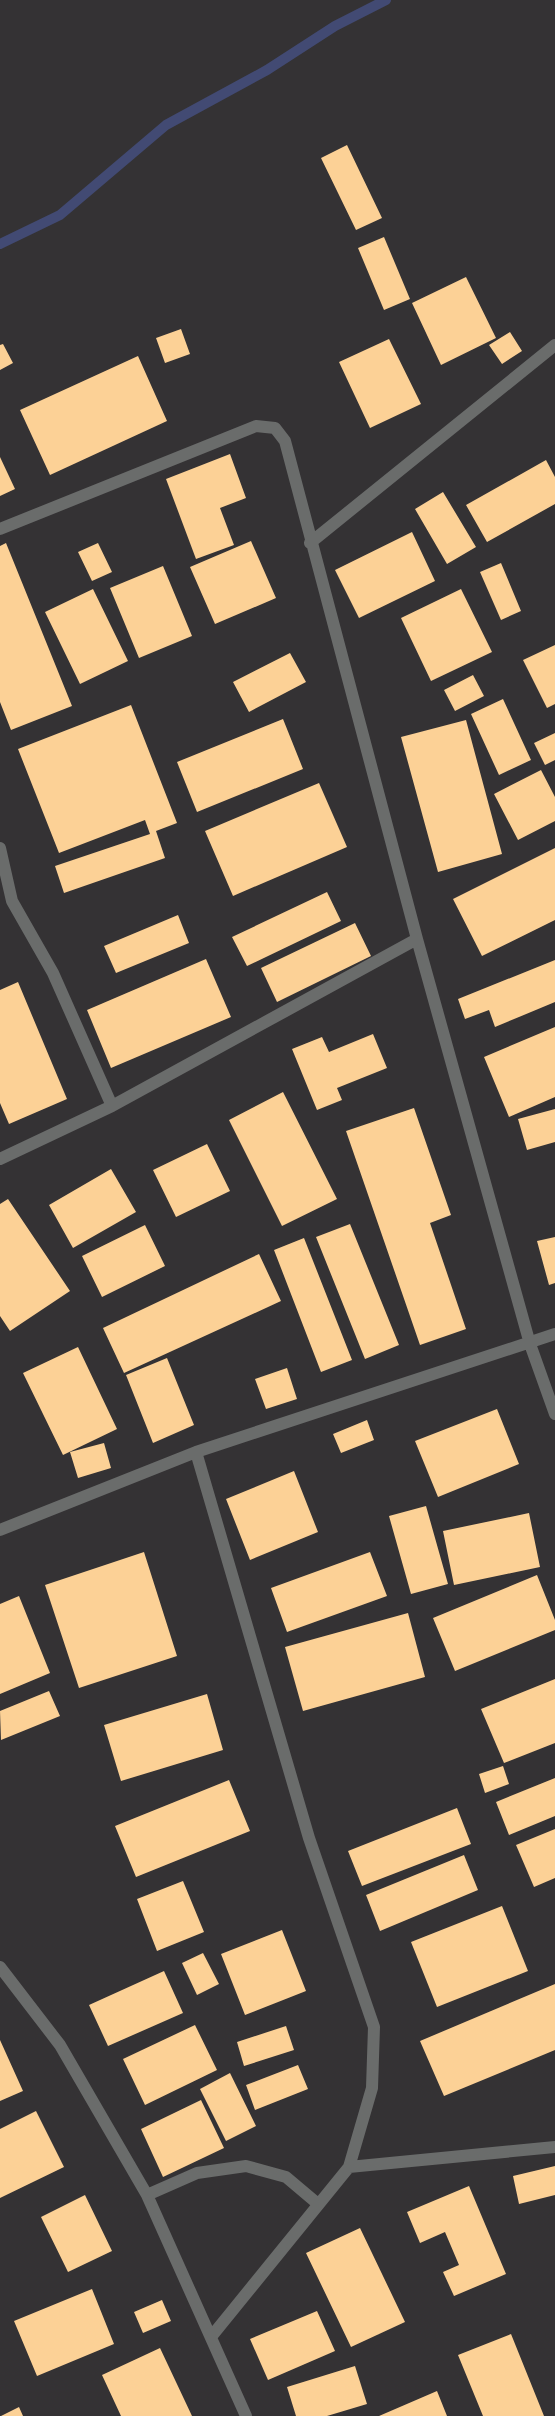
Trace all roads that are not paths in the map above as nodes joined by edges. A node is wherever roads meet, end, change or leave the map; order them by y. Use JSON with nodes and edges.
{"nodes":[{"id":1,"x":555,"y":345,"type":"edge"},
{"id":2,"x":0,"y":529,"type":"edge"},
{"id":3,"x":310,"y":543,"type":"junction"},
{"id":4,"x":0,"y":848,"type":"edge"},
{"id":5,"x":417,"y":939,"type":"junction"},
{"id":6,"x":112,"y":1106,"type":"junction"},
{"id":7,"x":0,"y":1159,"type":"edge"},
{"id":8,"x":555,"y":1335,"type":"edge"},
{"id":9,"x":530,"y":1344,"type":"junction"},
{"id":10,"x":555,"y":1414,"type":"edge"},
{"id":11,"x":196,"y":1452,"type":"junction"},
{"id":12,"x":0,"y":1530,"type":"edge"},
{"id":13,"x":0,"y":1967,"type":"edge"},
{"id":14,"x":555,"y":2146,"type":"edge"},
{"id":15,"x":348,"y":2167,"type":"junction"},
{"id":16,"x":147,"y":2195,"type":"junction"},
{"id":17,"x":318,"y":2204,"type":"junction"},
{"id":18,"x":211,"y":2337,"type":"junction"},
{"id":19,"x":246,"y":2416,"type":"edge"}],
"edges":[{"from":1,"to":3,"type":"street"},
{"from":2,"to":3,"type":"street"},
{"from":3,"to":5,"type":"street"},
{"from":4,"to":6,"type":"street"},
{"from":5,"to":6,"type":"street"},
{"from":5,"to":9,"type":"street"},
{"from":6,"to":7,"type":"street"},
{"from":8,"to":9,"type":"street"},
{"from":9,"to":10,"type":"street"},
{"from":9,"to":11,"type":"street"},
{"from":11,"to":12,"type":"street"},
{"from":11,"to":15,"type":"street"},
{"from":13,"to":16,"type":"street"},
{"from":14,"to":15,"type":"street"},
{"from":15,"to":17,"type":"street"},
{"from":16,"to":17,"type":"street"},
{"from":16,"to":18,"type":"street"},
{"from":17,"to":18,"type":"street"},
{"from":18,"to":19,"type":"street"}]}
